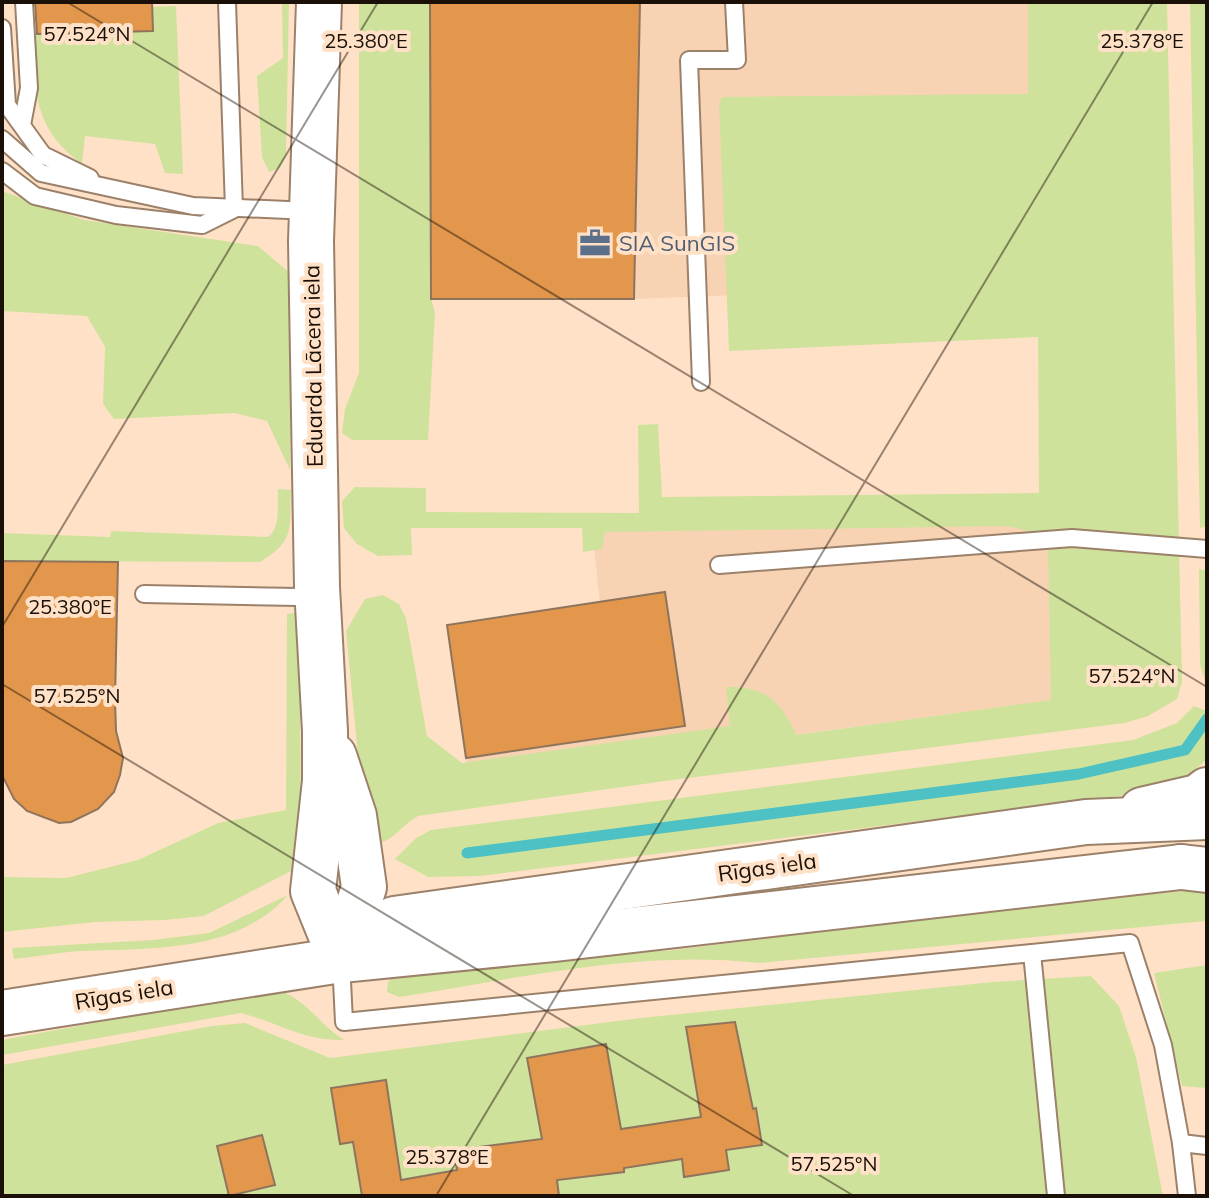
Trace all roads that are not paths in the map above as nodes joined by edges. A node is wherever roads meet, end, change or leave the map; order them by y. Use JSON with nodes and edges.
{"nodes":[{"id":1,"x":24,"y":2,"type":"edge"},
{"id":2,"x":227,"y":2,"type":"edge"},
{"id":3,"x":319,"y":2,"type":"edge"},
{"id":4,"x":734,"y":2,"type":"edge"},
{"id":5,"x":2,"y":28,"type":"edge"},
{"id":6,"x":22,"y":125,"type":"junction"},
{"id":7,"x":2,"y":139,"type":"edge"},
{"id":8,"x":2,"y":171,"type":"edge"},
{"id":9,"x":109,"y":188,"type":"junction"},
{"id":10,"x":234,"y":209,"type":"junction"},
{"id":11,"x":312,"y":211,"type":"junction"},
{"id":12,"x":701,"y":382,"type":"dead end"},
{"id":13,"x":1207,"y":549,"type":"edge"},
{"id":14,"x":719,"y":565,"type":"dead end"},
{"id":15,"x":317,"y":587,"type":"junction"},
{"id":16,"x":144,"y":594,"type":"dead end"},
{"id":17,"x":1207,"y":790,"type":"edge"},
{"id":18,"x":1207,"y":817,"type":"edge"},
{"id":19,"x":1086,"y":822,"type":"junction"},
{"id":20,"x":1198,"y":867,"type":"edge"},
{"id":21,"x":1032,"y":953,"type":"junction"},
{"id":22,"x":341,"y":960,"type":"junction"},
{"id":23,"x":2,"y":1013,"type":"edge"},
{"id":24,"x":1181,"y":1143,"type":"junction"},
{"id":25,"x":1207,"y":1146,"type":"edge"},
{"id":26,"x":1056,"y":1196,"type":"edge"},
{"id":27,"x":1187,"y":1196,"type":"edge"}],
"edges":[{"from":1,"to":6,"type":"lane"},
{"from":2,"to":10,"type":"lane"},
{"from":3,"to":11,"type":"main road","name":"Eduarda Lācera iela"},
{"from":4,"to":12,"type":"lane"},
{"from":5,"to":6,"type":"lane"},
{"from":6,"to":9,"type":"lane"},
{"from":7,"to":9,"type":"lane"},
{"from":8,"to":10,"type":"lane"},
{"from":9,"to":10,"type":"lane"},
{"from":10,"to":11,"type":"lane"},
{"from":11,"to":15,"type":"main road","name":"Eduarda Lācera iela"},
{"from":13,"to":14,"type":"lane"},
{"from":15,"to":16,"type":"lane"},
{"from":15,"to":22,"type":"main road","name":"Eduarda Lācera iela"},
{"from":17,"to":19,"type":"main road"},
{"from":18,"to":19,"type":"main road","name":"Rīgas iela"},
{"from":19,"to":22,"type":"main road","name":"Rīgas iela"},
{"from":20,"to":22,"type":"main road","name":"Rīgas iela"},
{"from":21,"to":22,"type":"lane"},
{"from":21,"to":24,"type":"lane"},
{"from":21,"to":26,"type":"lane"},
{"from":22,"to":23,"type":"main road","name":"Rīgas iela"},
{"from":24,"to":25,"type":"lane"},
{"from":24,"to":27,"type":"lane"}]}
